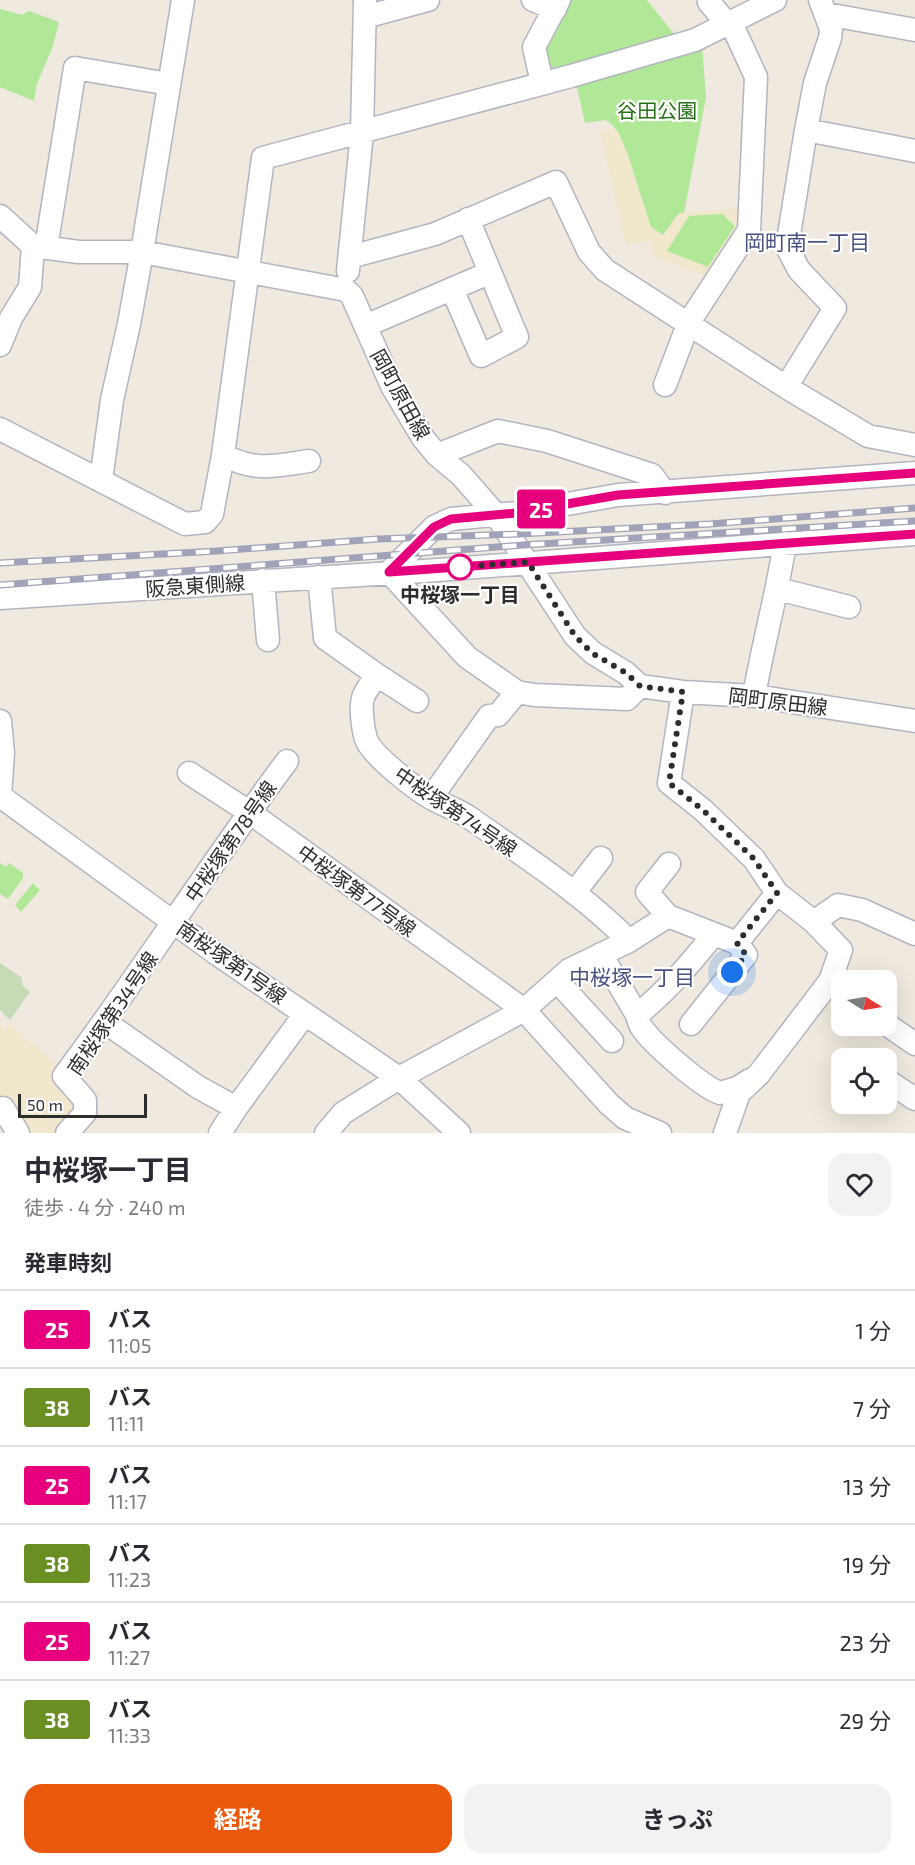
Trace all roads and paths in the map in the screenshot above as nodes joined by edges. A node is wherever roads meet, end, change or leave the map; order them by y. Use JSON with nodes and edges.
{"nodes":[{"id":1,"x":183,"y":0,"type":"edge"},
{"id":2,"x":428,"y":0,"type":"edge"},
{"id":3,"x":533,"y":0,"type":"edge"},
{"id":4,"x":710,"y":0,"type":"edge"},
{"id":5,"x":775,"y":0,"type":"edge"},
{"id":6,"x":557,"y":4,"type":"edge"},
{"id":7,"x":823,"y":7,"type":"edge"},
{"id":8,"x":365,"y":8,"type":"edge"},
{"id":9,"x":729,"y":23,"type":"junction"},
{"id":10,"x":915,"y":30,"type":"edge"},
{"id":11,"x":542,"y":83,"type":"junction"},
{"id":12,"x":169,"y":84,"type":"junction"},
{"id":13,"x":806,"y":130,"type":"junction"},
{"id":14,"x":362,"y":132,"type":"junction"},
{"id":15,"x":915,"y":151,"type":"edge"},
{"id":16,"x":0,"y":216,"type":"edge"},
{"id":17,"x":468,"y":219,"type":"junction"},
{"id":18,"x":40,"y":247,"type":"junction"},
{"id":19,"x":142,"y":252,"type":"junction"},
{"id":20,"x":350,"y":257,"type":"junction"},
{"id":21,"x":249,"y":271,"type":"junction"},
{"id":22,"x":489,"y":273,"type":"junction"},
{"id":23,"x":452,"y":289,"type":"junction"},
{"id":24,"x":346,"y":290,"type":"junction"},
{"id":25,"x":689,"y":322,"type":"junction"},
{"id":26,"x":365,"y":326,"type":"junction"},
{"id":27,"x":0,"y":345,"type":"edge"},
{"id":28,"x":665,"y":385,"type":"dead end"},
{"id":29,"x":786,"y":387,"type":"junction"},
{"id":30,"x":0,"y":429,"type":"edge"},
{"id":31,"x":915,"y":445,"type":"edge"},
{"id":32,"x":223,"y":454,"type":"junction"},
{"id":33,"x":437,"y":455,"type":"junction"},
{"id":34,"x":309,"y":461,"type":"dead end"},
{"id":35,"x":915,"y":473,"type":"edge"},
{"id":36,"x":101,"y":480,"type":"junction"},
{"id":37,"x":665,"y":493,"type":"junction"},
{"id":38,"x":496,"y":515,"type":"junction"},
{"id":39,"x":915,"y":534,"type":"edge"},
{"id":40,"x":785,"y":543,"type":"junction"},
{"id":41,"x":528,"y":562,"type":"junction"},
{"id":42,"x":389,"y":572,"type":"junction"},
{"id":43,"x":319,"y":577,"type":"junction"},
{"id":44,"x":263,"y":580,"type":"junction"},
{"id":45,"x":778,"y":589,"type":"junction"},
{"id":46,"x":0,"y":598,"type":"edge"},
{"id":47,"x":849,"y":607,"type":"dead end"},
{"id":48,"x":268,"y":640,"type":"dead end"},
{"id":49,"x":377,"y":675,"type":"junction"},
{"id":50,"x":640,"y":686,"type":"junction"},
{"id":51,"x":517,"y":692,"type":"junction"},
{"id":52,"x":683,"y":692,"type":"junction"},
{"id":53,"x":754,"y":696,"type":"junction"},
{"id":54,"x":417,"y":701,"type":"dead end"},
{"id":55,"x":0,"y":721,"type":"edge"},
{"id":56,"x":915,"y":721,"type":"edge"},
{"id":57,"x":287,"y":761,"type":"dead end"},
{"id":58,"x":189,"y":772,"type":"dead end"},
{"id":59,"x":0,"y":796,"type":"edge"},
{"id":60,"x":431,"y":798,"type":"junction"},
{"id":61,"x":249,"y":812,"type":"junction"},
{"id":62,"x":601,"y":858,"type":"dead end"},
{"id":63,"x":669,"y":864,"type":"dead end"},
{"id":64,"x":574,"y":893,"type":"junction"},
{"id":65,"x":777,"y":893,"type":"junction"},
{"id":66,"x":668,"y":916,"type":"junction"},
{"id":67,"x":174,"y":921,"type":"junction"},
{"id":68,"x":814,"y":922,"type":"junction"},
{"id":69,"x":714,"y":934,"type":"junction"},
{"id":70,"x":915,"y":934,"type":"edge"},
{"id":71,"x":629,"y":941,"type":"junction"},
{"id":72,"x":737,"y":943,"type":"junction"},
{"id":73,"x":601,"y":954,"type":"junction"},
{"id":74,"x":838,"y":970,"type":"edge"},
{"id":75,"x":557,"y":981,"type":"junction"},
{"id":76,"x":831,"y":992,"type":"edge"},
{"id":77,"x":524,"y":1010,"type":"junction"},
{"id":78,"x":305,"y":1014,"type":"junction"},
{"id":79,"x":637,"y":1015,"type":"junction"},
{"id":80,"x":105,"y":1022,"type":"junction"},
{"id":81,"x":691,"y":1024,"type":"dead end"},
{"id":82,"x":897,"y":1032,"type":"edge"},
{"id":83,"x":612,"y":1041,"type":"dead end"},
{"id":84,"x":915,"y":1044,"type":"edge"},
{"id":85,"x":759,"y":1074,"type":"junction"},
{"id":86,"x":399,"y":1078,"type":"junction"},
{"id":87,"x":897,"y":1087,"type":"edge"},
{"id":88,"x":915,"y":1099,"type":"edge"},
{"id":89,"x":236,"y":1108,"type":"junction"},
{"id":90,"x":1,"y":1109,"type":"edge"},
{"id":91,"x":18,"y":1133,"type":"edge"},
{"id":92,"x":68,"y":1133,"type":"edge"},
{"id":93,"x":220,"y":1133,"type":"edge"},
{"id":94,"x":326,"y":1133,"type":"edge"},
{"id":95,"x":459,"y":1133,"type":"edge"},
{"id":96,"x":660,"y":1133,"type":"edge"},
{"id":97,"x":725,"y":1133,"type":"edge"}],
"edges":[{"from":1,"to":12,"type":"street"},
{"from":2,"to":8,"type":"street"},
{"from":3,"to":6,"type":"street"},
{"from":4,"to":9,"type":"street"},
{"from":5,"to":9,"type":"street"},
{"from":6,"to":11,"type":"street"},
{"from":7,"to":10,"type":"street"},
{"from":7,"to":13,"type":"street"},
{"from":8,"to":14,"type":"street"},
{"from":9,"to":11,"type":"street"},
{"from":9,"to":25,"type":"street"},
{"from":11,"to":14,"type":"street"},
{"from":12,"to":18,"type":"street"},
{"from":12,"to":19,"type":"street"},
{"from":13,"to":15,"type":"street"},
{"from":13,"to":29,"type":"street"},
{"from":14,"to":20,"type":"street"},
{"from":14,"to":21,"type":"street"},
{"from":16,"to":18,"type":"street"},
{"from":17,"to":20,"type":"street"},
{"from":17,"to":22,"type":"street"},
{"from":17,"to":25,"type":"street"},
{"from":18,"to":19,"type":"street"},
{"from":18,"to":27,"type":"street"},
{"from":19,"to":21,"type":"street"},
{"from":19,"to":36,"type":"street"},
{"from":20,"to":24,"type":"street"},
{"from":21,"to":24,"type":"street"},
{"from":21,"to":32,"type":"street"},
{"from":22,"to":23,"type":"street"},
{"from":22,"to":23,"type":"street"},
{"from":23,"to":26,"type":"street"},
{"from":24,"to":26,"type":"street","name":"岡町原田線"},
{"from":25,"to":28,"type":"street"},
{"from":25,"to":29,"type":"street"},
{"from":26,"to":33,"type":"street","name":"岡町原田線"},
{"from":29,"to":31,"type":"street"},
{"from":30,"to":36,"type":"street"},
{"from":32,"to":34,"type":"street"},
{"from":32,"to":36,"type":"street"},
{"from":33,"to":37,"type":"street"},
{"from":33,"to":38,"type":"street","name":"岡町原田線"},
{"from":35,"to":37,"type":"street"},
{"from":37,"to":38,"type":"street"},
{"from":38,"to":41,"type":"street","name":"岡町原田線"},
{"from":38,"to":42,"type":"street"},
{"from":39,"to":40,"type":"street","name":"阪急東側線"},
{"from":40,"to":41,"type":"street","name":"阪急東側線"},
{"from":40,"to":45,"type":"street"},
{"from":41,"to":42,"type":"street","name":"阪急東側線"},
{"from":41,"to":50,"type":"street","name":"岡町原田線"},
{"from":42,"to":43,"type":"street","name":"阪急東側線"},
{"from":42,"to":51,"type":"street"},
{"from":43,"to":44,"type":"street","name":"阪急東側線"},
{"from":43,"to":49,"type":"street"},
{"from":44,"to":46,"type":"street","name":"阪急東側線"},
{"from":44,"to":48,"type":"street"},
{"from":45,"to":47,"type":"street"},
{"from":45,"to":53,"type":"street"},
{"from":49,"to":54,"type":"street"},
{"from":49,"to":60,"type":"street","name":"中桜塚第74号線"},
{"from":50,"to":51,"type":"street"},
{"from":50,"to":52,"type":"street","name":"岡町原田線"},
{"from":51,"to":60,"type":"street"},
{"from":52,"to":53,"type":"street","name":"岡町原田線"},
{"from":52,"to":65,"type":"street"},
{"from":53,"to":56,"type":"street","name":"岡町原田線"},
{"from":55,"to":59,"type":"street"},
{"from":57,"to":61,"type":"street","name":"中桜塚第78号線"},
{"from":58,"to":61,"type":"street","name":"中桜塚第77号線"},
{"from":59,"to":67,"type":"street","name":"南桜塚第1号線"},
{"from":60,"to":64,"type":"street","name":"中桜塚第74号線"},
{"from":61,"to":67,"type":"street","name":"中桜塚第78号線"},
{"from":61,"to":77,"type":"street","name":"中桜塚第77号線"},
{"from":62,"to":64,"type":"street"},
{"from":63,"to":66,"type":"street"},
{"from":64,"to":71,"type":"street","name":"中桜塚第74号線"},
{"from":65,"to":68,"type":"street"},
{"from":65,"to":72,"type":"street"},
{"from":66,"to":69,"type":"street"},
{"from":66,"to":71,"type":"street"},
{"from":67,"to":78,"type":"street","name":"南桜塚第1号線"},
{"from":67,"to":80,"type":"street","name":"南桜塚第34号線"},
{"from":68,"to":70,"type":"street"},
{"from":68,"to":74,"type":"street"},
{"from":69,"to":72,"type":"street"},
{"from":69,"to":79,"type":"street"},
{"from":71,"to":73,"type":"street"},
{"from":72,"to":81,"type":"street"},
{"from":73,"to":75,"type":"street"},
{"from":73,"to":79,"type":"street"},
{"from":75,"to":77,"type":"street"},
{"from":75,"to":83,"type":"street"},
{"from":76,"to":85,"type":"street"},
{"from":77,"to":86,"type":"street"},
{"from":77,"to":96,"type":"street","name":"中桜塚第77号線"},
{"from":78,"to":86,"type":"street","name":"南桜塚第1号線"},
{"from":78,"to":89,"type":"street"},
{"from":79,"to":85,"type":"street"},
{"from":80,"to":89,"type":"street"},
{"from":80,"to":92,"type":"street","name":"南桜塚第34号線"},
{"from":82,"to":84,"type":"street"},
{"from":85,"to":97,"type":"street"},
{"from":86,"to":94,"type":"street"},
{"from":86,"to":95,"type":"street","name":"南桜塚第1号線"},
{"from":87,"to":88,"type":"street"},
{"from":89,"to":93,"type":"street"},
{"from":90,"to":91,"type":"street"}]}
